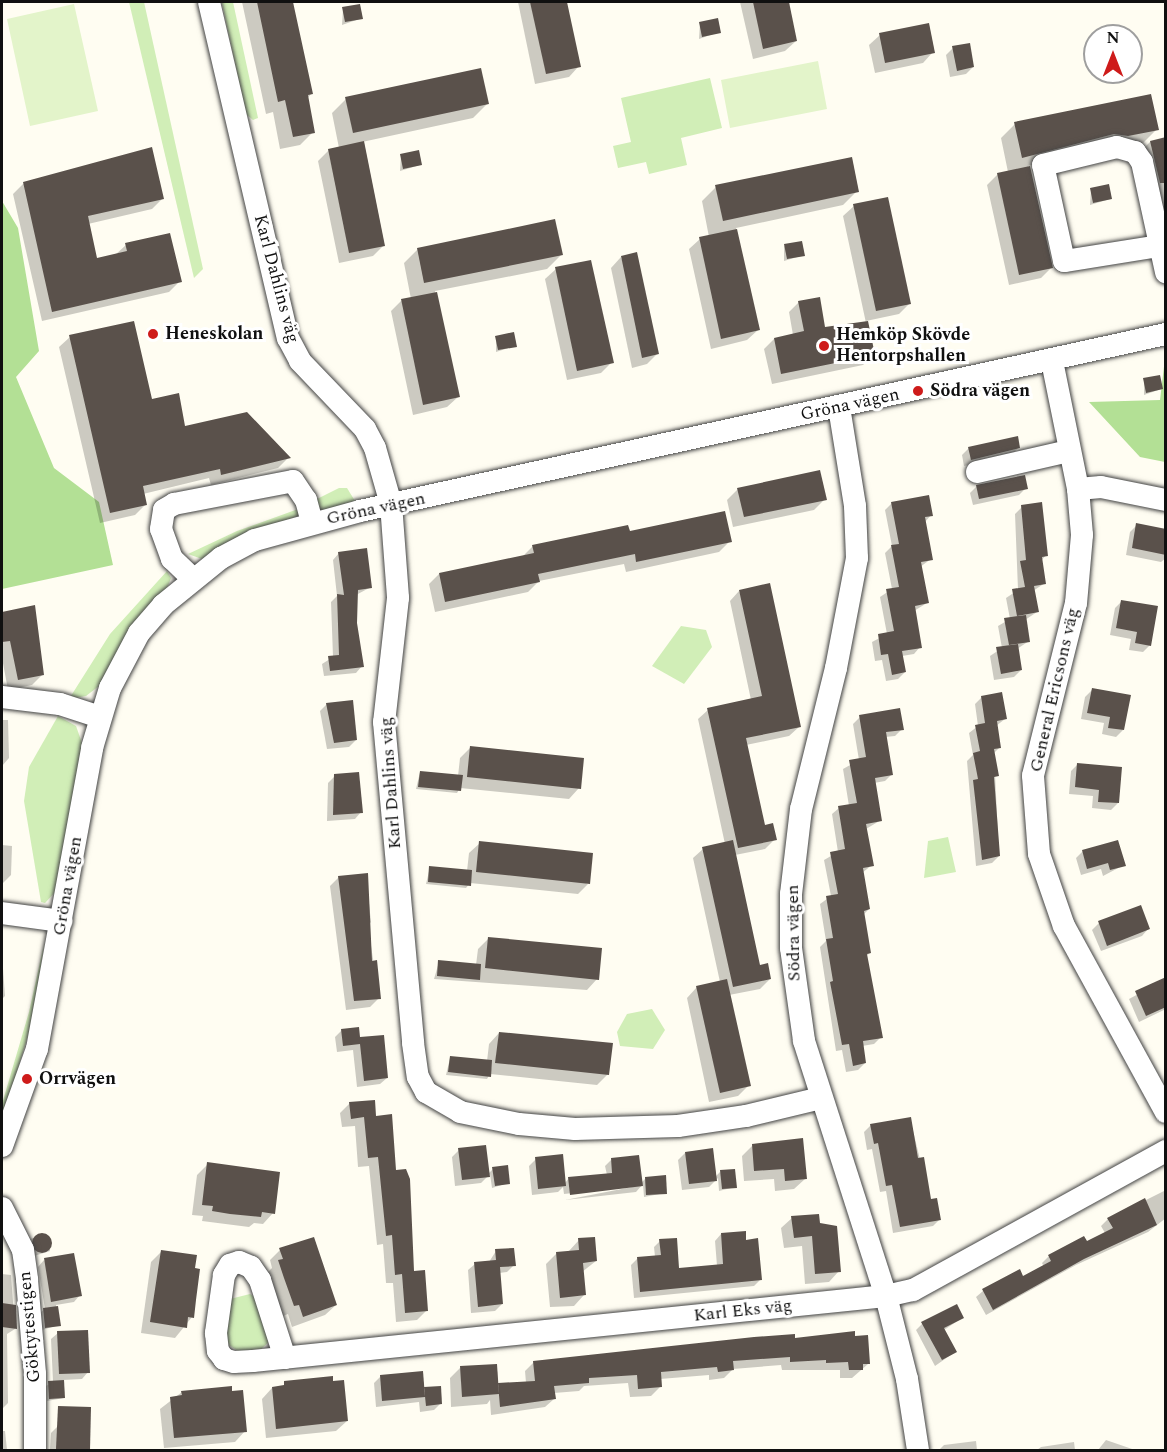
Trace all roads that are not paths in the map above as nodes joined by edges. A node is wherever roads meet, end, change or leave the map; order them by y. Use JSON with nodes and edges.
{"nodes":[{"id":1,"x":209,"y":2,"type":"edge"},
{"id":2,"x":1159,"y":246,"type":"junction"},
{"id":3,"x":1166,"y":272,"type":"edge"},
{"id":4,"x":1166,"y":334,"type":"edge"},
{"id":5,"x":1052,"y":361,"type":"junction"},
{"id":6,"x":839,"y":407,"type":"junction"},
{"id":7,"x":1070,"y":452,"type":"junction"},
{"id":8,"x":977,"y":472,"type":"dead end"},
{"id":9,"x":1078,"y":489,"type":"junction"},
{"id":10,"x":1166,"y":500,"type":"edge"},
{"id":11,"x":391,"y":504,"type":"junction"},
{"id":12,"x":312,"y":523,"type":"junction"},
{"id":13,"x":192,"y":578,"type":"junction"},
{"id":14,"x":2,"y":697,"type":"edge"},
{"id":15,"x":100,"y":717,"type":"junction"},
{"id":16,"x":2,"y":913,"type":"edge"},
{"id":17,"x":61,"y":921,"type":"junction"},
{"id":18,"x":821,"y":1098,"type":"junction"},
{"id":19,"x":1166,"y":1112,"type":"edge"},
{"id":20,"x":2,"y":1146,"type":"edge"},
{"id":21,"x":1166,"y":1151,"type":"edge"},
{"id":22,"x":2,"y":1208,"type":"edge"},
{"id":23,"x":886,"y":1296,"type":"junction"},
{"id":24,"x":285,"y":1358,"type":"dead end"},
{"id":25,"x":35,"y":1450,"type":"edge"},
{"id":26,"x":918,"y":1450,"type":"edge"}],
"edges":[{"from":1,"to":11,"type":"street","name":"Karl Dahlins väg"},
{"from":2,"to":2,"type":"street"},
{"from":2,"to":3,"type":"street"},
{"from":4,"to":5,"type":"street","name":"Gröna vägen"},
{"from":5,"to":6,"type":"street","name":"Gröna vägen"},
{"from":5,"to":7,"type":"street","name":"General Ericsons väg"},
{"from":6,"to":11,"type":"street","name":"Gröna vägen"},
{"from":6,"to":18,"type":"street","name":"Södra vägen"},
{"from":7,"to":8,"type":"street"},
{"from":7,"to":9,"type":"street","name":"General Ericsons väg"},
{"from":9,"to":10,"type":"street"},
{"from":9,"to":19,"type":"street","name":"General Ericsons väg"},
{"from":11,"to":12,"type":"street","name":"Gröna vägen"},
{"from":11,"to":18,"type":"street","name":"Karl Dahlins väg"},
{"from":12,"to":13,"type":"street","name":"Gröna vägen"},
{"from":12,"to":13,"type":"street"},
{"from":13,"to":15,"type":"street","name":"Gröna vägen"},
{"from":14,"to":15,"type":"street"},
{"from":15,"to":17,"type":"street","name":"Gröna vägen"},
{"from":16,"to":17,"type":"street"},
{"from":17,"to":20,"type":"street","name":"Gröna vägen"},
{"from":18,"to":23,"type":"street","name":"Södra vägen"},
{"from":21,"to":23,"type":"street","name":"Karl Eks väg"},
{"from":22,"to":25,"type":"street","name":"Göktytestigen"},
{"from":23,"to":24,"type":"street","name":"Karl Eks väg"},
{"from":23,"to":26,"type":"street","name":"Södra vägen"}]}
